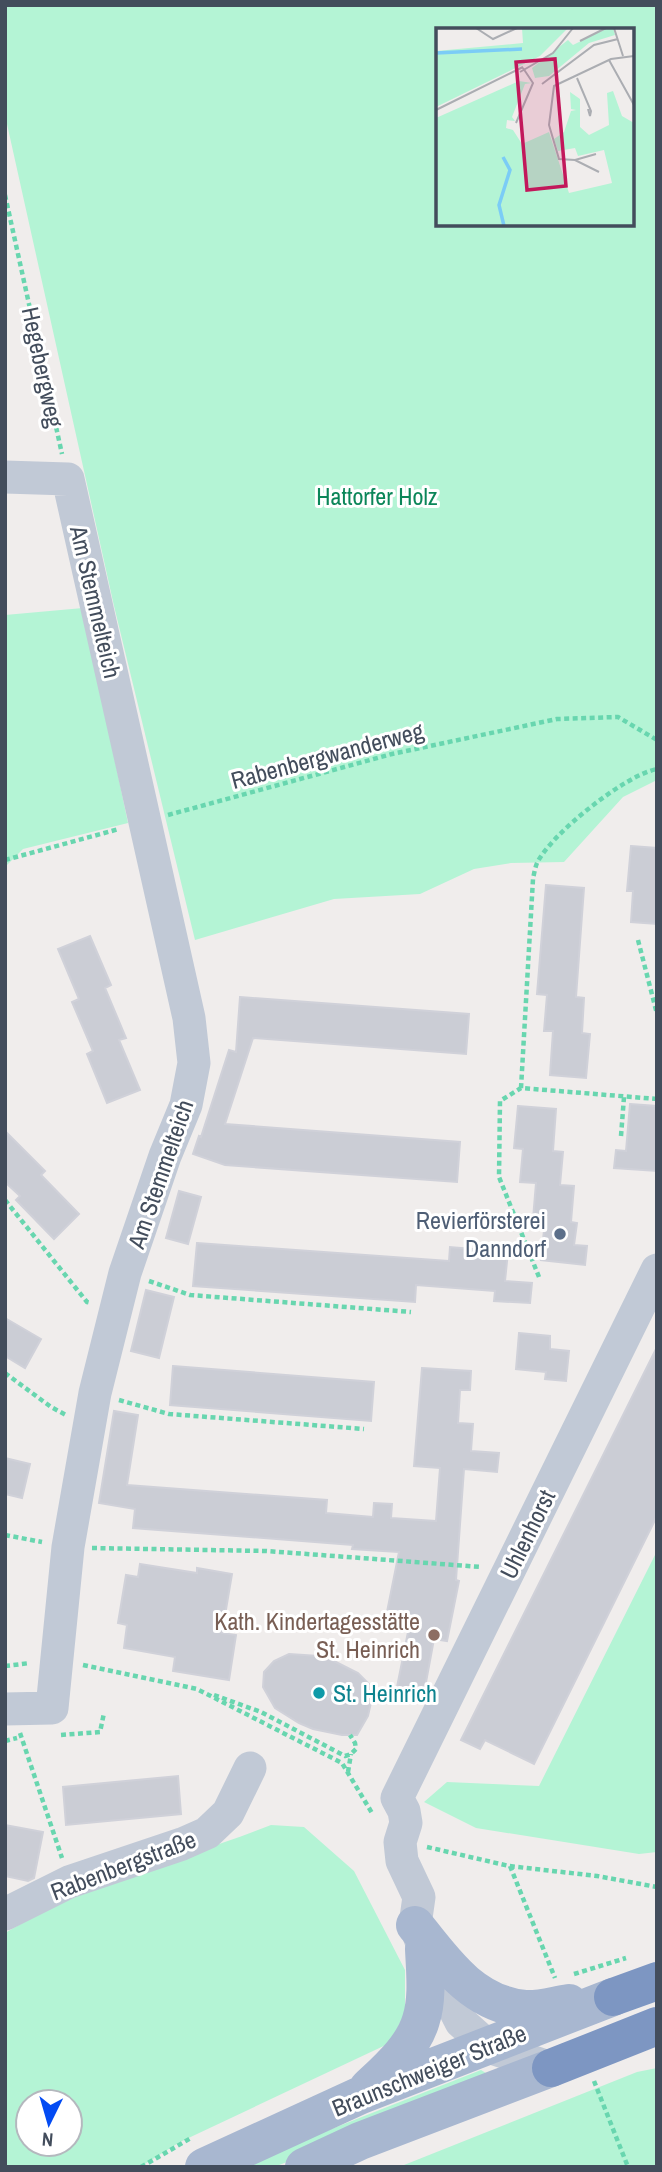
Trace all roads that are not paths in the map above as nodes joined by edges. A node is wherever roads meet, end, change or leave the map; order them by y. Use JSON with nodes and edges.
{"nodes":[{"id":1,"x":5,"y":477,"type":"edge"},
{"id":2,"x":657,"y":1270,"type":"edge"},
{"id":3,"x":8,"y":1709,"type":"edge"},
{"id":4,"x":250,"y":1768,"type":"dead end"},
{"id":5,"x":5,"y":1914,"type":"edge"},
{"id":6,"x":420,"y":1937,"type":"junction"},
{"id":7,"x":657,"y":1981,"type":"edge"},
{"id":8,"x":612,"y":1997,"type":"junction"},
{"id":9,"x":657,"y":2026,"type":"edge"},
{"id":10,"x":489,"y":2046,"type":"junction"},
{"id":11,"x":551,"y":2068,"type":"junction"},
{"id":12,"x":361,"y":2095,"type":"junction"},
{"id":13,"x":204,"y":2167,"type":"edge"},
{"id":14,"x":304,"y":2167,"type":"edge"}],
"edges":[{"from":1,"to":3,"type":"street","name":"Am Stemmelteich"},
{"from":2,"to":6,"type":"street","name":"Uhlenhorst"},
{"from":4,"to":5,"type":"street","name":"Rabenbergstraße"},
{"from":6,"to":8,"type":"main road"},
{"from":6,"to":10,"type":"street"},
{"from":6,"to":12,"type":"main road"},
{"from":7,"to":8,"type":"highway","name":"Braunschweiger Straße"},
{"from":8,"to":10,"type":"main road","name":"Braunschweiger Straße"},
{"from":9,"to":11,"type":"highway","name":"Braunschweiger Straße"},
{"from":10,"to":11,"type":"street"},
{"from":10,"to":12,"type":"main road","name":"Braunschweiger Straße"},
{"from":11,"to":14,"type":"main road","name":"Braunschweiger Straße"},
{"from":12,"to":13,"type":"main road","name":"Braunschweiger Straße"}]}
